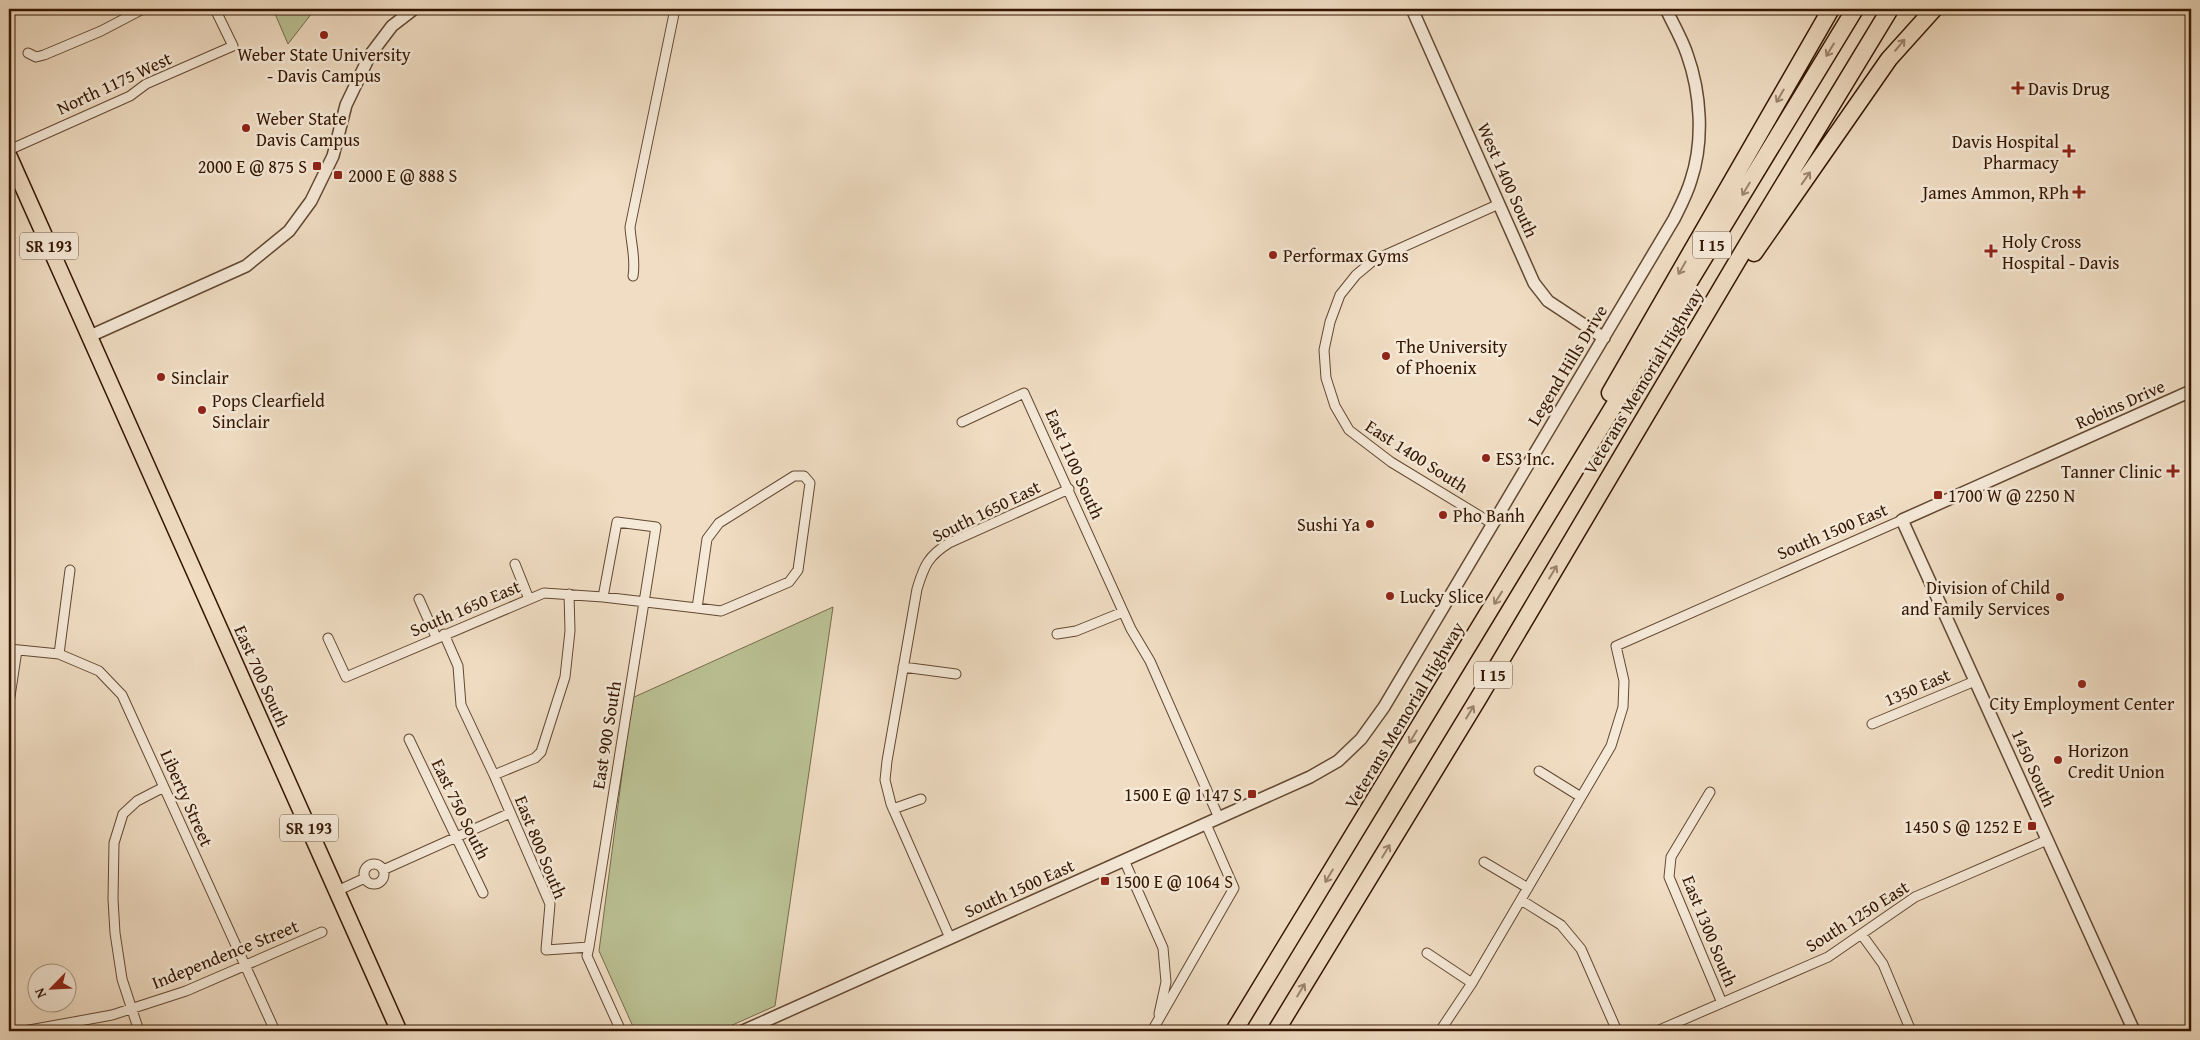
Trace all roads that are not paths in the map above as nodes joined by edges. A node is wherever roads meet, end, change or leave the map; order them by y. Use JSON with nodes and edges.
{"nodes":[{"id":1,"x":143,"y":9,"type":"edge"},
{"id":2,"x":216,"y":9,"type":"edge"},
{"id":3,"x":414,"y":9,"type":"edge"},
{"id":4,"x":675,"y":9,"type":"edge"},
{"id":5,"x":1412,"y":9,"type":"edge"},
{"id":6,"x":1666,"y":9,"type":"edge"},
{"id":7,"x":1831,"y":9,"type":"edge"},
{"id":8,"x":1855,"y":9,"type":"edge"},
{"id":9,"x":1890,"y":9,"type":"edge"},
{"id":10,"x":1934,"y":9,"type":"edge"},
{"id":11,"x":28,"y":53,"type":"dead end"},
{"id":12,"x":9,"y":150,"type":"edge"},
{"id":13,"x":9,"y":156,"type":"edge"},
{"id":14,"x":1499,"y":204,"type":"junction"},
{"id":15,"x":633,"y":276,"type":"dead end"},
{"id":16,"x":1705,"y":316,"type":"junction"},
{"id":17,"x":90,"y":336,"type":"junction"},
{"id":18,"x":1604,"y":338,"type":"junction"},
{"id":19,"x":2191,"y":391,"type":"edge"},
{"id":20,"x":962,"y":422,"type":"dead end"},
{"id":21,"x":2062,"y":448,"type":"joint"},
{"id":22,"x":1569,"y":482,"type":"junction"},
{"id":23,"x":1069,"y":489,"type":"junction"},
{"id":24,"x":1902,"y":520,"type":"junction"},
{"id":25,"x":1493,"y":524,"type":"junction"},
{"id":26,"x":515,"y":564,"type":"dead end"},
{"id":27,"x":70,"y":570,"type":"dead end"},
{"id":28,"x":569,"y":594,"type":"junction"},
{"id":29,"x":603,"y":597,"type":"junction"},
{"id":30,"x":529,"y":599,"type":"junction"},
{"id":31,"x":419,"y":600,"type":"dead end"},
{"id":32,"x":644,"y":602,"type":"junction"},
{"id":33,"x":697,"y":608,"type":"junction"},
{"id":34,"x":1123,"y":612,"type":"junction"},
{"id":35,"x":1057,"y":634,"type":"dead end"},
{"id":36,"x":440,"y":636,"type":"junction"},
{"id":37,"x":328,"y":638,"type":"dead end"},
{"id":38,"x":13,"y":650,"type":"edge"},
{"id":39,"x":59,"y":654,"type":"junction"},
{"id":40,"x":903,"y":667,"type":"junction"},
{"id":41,"x":956,"y":674,"type":"dead end"},
{"id":42,"x":1975,"y":681,"type":"junction"},
{"id":43,"x":9,"y":703,"type":"edge"},
{"id":44,"x":1872,"y":724,"type":"dead end"},
{"id":45,"x":409,"y":739,"type":"dead end"},
{"id":46,"x":1539,"y":771,"type":"dead end"},
{"id":47,"x":494,"y":775,"type":"junction"},
{"id":48,"x":1310,"y":778,"type":"joint"},
{"id":49,"x":164,"y":787,"type":"junction"},
{"id":50,"x":1710,"y":792,"type":"dead end"},
{"id":51,"x":1581,"y":797,"type":"junction"},
{"id":52,"x":920,"y":799,"type":"dead end"},
{"id":53,"x":893,"y":809,"type":"junction"},
{"id":54,"x":510,"y":813,"type":"junction"},
{"id":55,"x":1219,"y":818,"type":"junction"},
{"id":56,"x":1206,"y":824,"type":"junction"},
{"id":57,"x":456,"y":838,"type":"junction"},
{"id":58,"x":2047,"y":840,"type":"junction"},
{"id":59,"x":1124,"y":860,"type":"junction"},
{"id":60,"x":1484,"y":862,"type":"dead end"},
{"id":61,"x":383,"y":870,"type":"junction"},
{"id":62,"x":365,"y":878,"type":"junction"},
{"id":63,"x":1528,"y":888,"type":"junction"},
{"id":64,"x":337,"y":891,"type":"junction"},
{"id":65,"x":483,"y":893,"type":"dead end"},
{"id":66,"x":1521,"y":900,"type":"junction"},
{"id":67,"x":322,"y":932,"type":"dead end"},
{"id":68,"x":1862,"y":935,"type":"junction"},
{"id":69,"x":950,"y":938,"type":"junction"},
{"id":70,"x":589,"y":948,"type":"junction"},
{"id":71,"x":1428,"y":953,"type":"dead end"},
{"id":72,"x":245,"y":966,"type":"junction"},
{"id":73,"x":1472,"y":983,"type":"junction"},
{"id":74,"x":1722,"y":1003,"type":"junction"},
{"id":75,"x":132,"y":1009,"type":"junction"},
{"id":76,"x":9,"y":1025,"type":"edge"},
{"id":77,"x":1155,"y":1027,"type":"edge"},
{"id":78,"x":10,"y":1031,"type":"edge"},
{"id":79,"x":24,"y":1031,"type":"edge"},
{"id":80,"x":138,"y":1031,"type":"edge"},
{"id":81,"x":275,"y":1031,"type":"edge"},
{"id":82,"x":399,"y":1031,"type":"edge"},
{"id":83,"x":621,"y":1031,"type":"edge"},
{"id":84,"x":743,"y":1031,"type":"edge"},
{"id":85,"x":1234,"y":1031,"type":"edge"},
{"id":86,"x":1276,"y":1031,"type":"edge"},
{"id":87,"x":1440,"y":1031,"type":"edge"},
{"id":88,"x":1617,"y":1031,"type":"edge"},
{"id":89,"x":1657,"y":1031,"type":"edge"},
{"id":90,"x":1911,"y":1031,"type":"edge"},
{"id":91,"x":2134,"y":1031,"type":"edge"}],
"edges":[{"from":1,"to":11,"type":"street"},
{"from":2,"to":12,"type":"street","name":"North 1175 West"},
{"from":3,"to":17,"type":"street"},
{"from":4,"to":15,"type":"street"},
{"from":5,"to":14,"type":"street","name":"West 1400 South"},
{"from":6,"to":18,"type":"street","name":"Legend Hills Drive"},
{"from":7,"to":22,"type":"highway","one_way":true},
{"from":8,"to":22,"type":"highway","name":"Veterans Memorial Highway","number":"I 15","one_way":true},
{"from":9,"to":16,"type":"highway","name":"Veterans Memorial Highway","number":"I 15"},
{"from":16,"to":10,"type":"highway","one_way":true},
{"from":13,"to":17,"type":"main road","number":"SR 193"},
{"from":14,"to":18,"type":"street","name":"West 1400 South"},
{"from":14,"to":25,"type":"street","name":"East 1400 South"},
{"from":86,"to":16,"type":"highway","name":"Veterans Memorial Highway","number":"I 15","one_way":true},
{"from":17,"to":64,"type":"main road","name":"East 700 South","number":"SR 193"},
{"from":18,"to":25,"type":"street","name":"Legend Hills Drive"},
{"from":19,"to":21,"type":"street","name":"Robins Drive"},
{"from":20,"to":23,"type":"street","name":"East 1100 South"},
{"from":21,"to":24,"type":"street","name":"South 1500 East"},
{"from":22,"to":85,"type":"highway","name":"Veterans Memorial Highway","number":"I 15","one_way":true},
{"from":23,"to":34,"type":"street","name":"East 1100 South"},
{"from":23,"to":40,"type":"street","name":"South 1650 East"},
{"from":24,"to":42,"type":"street","name":"1450 South"},
{"from":24,"to":51,"type":"street","name":"South 1500 East"},
{"from":25,"to":48,"type":"street","name":"Legend Hills Drive"},
{"from":26,"to":30,"type":"street"},
{"from":27,"to":39,"type":"street"},
{"from":28,"to":29,"type":"street","name":"South 1650 East"},
{"from":28,"to":30,"type":"street","name":"South 1650 East"},
{"from":28,"to":47,"type":"street"},
{"from":29,"to":32,"type":"street","name":"South 1650 East"},
{"from":29,"to":32,"type":"street","name":"East 900 South"},
{"from":30,"to":36,"type":"street","name":"South 1650 East"},
{"from":31,"to":36,"type":"street","name":"East 800 South"},
{"from":32,"to":33,"type":"street","name":"South 1650 East"},
{"from":32,"to":70,"type":"street","name":"East 900 South"},
{"from":33,"to":33,"type":"street","name":"South 1650 East"},
{"from":34,"to":35,"type":"street"},
{"from":34,"to":55,"type":"street","name":"East 1100 South"},
{"from":36,"to":37,"type":"street","name":"South 1650 East"},
{"from":36,"to":47,"type":"street","name":"East 800 South"},
{"from":38,"to":39,"type":"street","name":"Liberty Street"},
{"from":38,"to":43,"type":"street"},
{"from":39,"to":49,"type":"street","name":"Liberty Street"},
{"from":40,"to":41,"type":"street"},
{"from":40,"to":53,"type":"street"},
{"from":42,"to":44,"type":"street","name":"1350 East"},
{"from":42,"to":58,"type":"street","name":"1450 South"},
{"from":45,"to":57,"type":"street","name":"East 750 South"},
{"from":46,"to":51,"type":"street"},
{"from":47,"to":54,"type":"street","name":"East 800 South"},
{"from":48,"to":55,"type":"street","name":"South 1500 East"},
{"from":49,"to":72,"type":"street","name":"Liberty Street"},
{"from":49,"to":75,"type":"street"},
{"from":50,"to":74,"type":"street","name":"East 1300 South"},
{"from":51,"to":63,"type":"street"},
{"from":52,"to":53,"type":"street"},
{"from":53,"to":69,"type":"street"},
{"from":54,"to":57,"type":"street"},
{"from":54,"to":70,"type":"street","name":"East 800 South"},
{"from":55,"to":56,"type":"street","name":"South 1500 East"},
{"from":56,"to":59,"type":"street","name":"South 1500 East"},
{"from":56,"to":77,"type":"street"},
{"from":57,"to":61,"type":"street"},
{"from":57,"to":65,"type":"street","name":"East 750 South"},
{"from":58,"to":68,"type":"street","name":"South 1250 East"},
{"from":58,"to":91,"type":"street","name":"1450 South"},
{"from":59,"to":69,"type":"street","name":"South 1500 East"},
{"from":59,"to":77,"type":"street"},
{"from":60,"to":63,"type":"street"},
{"from":61,"to":62,"type":"street"},
{"from":61,"to":62,"type":"street"},
{"from":62,"to":64,"type":"street"},
{"from":63,"to":66,"type":"street"},
{"from":64,"to":82,"type":"main road","name":"East 700 South","number":"SR 193"},
{"from":66,"to":73,"type":"street"},
{"from":66,"to":88,"type":"street"},
{"from":67,"to":72,"type":"street","name":"Independence Street"},
{"from":68,"to":74,"type":"street","name":"South 1250 East"},
{"from":68,"to":90,"type":"street"},
{"from":69,"to":84,"type":"street","name":"South 1500 East"},
{"from":70,"to":83,"type":"street"},
{"from":71,"to":73,"type":"street"},
{"from":72,"to":75,"type":"street","name":"Independence Street"},
{"from":72,"to":81,"type":"street","name":"Liberty Street"},
{"from":73,"to":87,"type":"street"},
{"from":74,"to":89,"type":"street","name":"South 1250 East"},
{"from":75,"to":79,"type":"street","name":"Independence Street"},
{"from":75,"to":80,"type":"street"},
{"from":76,"to":78,"type":"street"}]}
